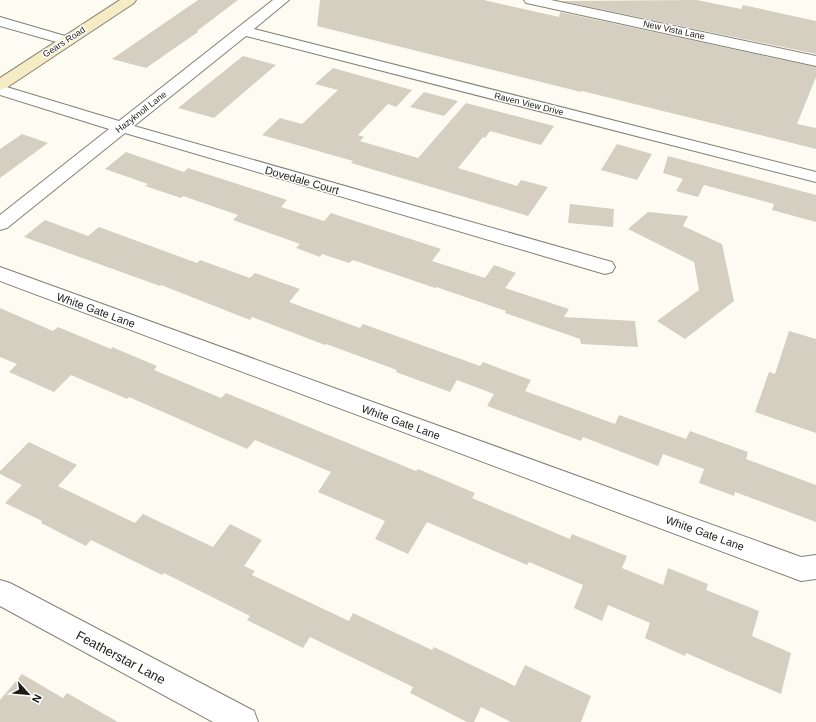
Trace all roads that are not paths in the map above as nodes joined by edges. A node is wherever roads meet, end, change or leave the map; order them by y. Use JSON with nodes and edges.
{"nodes":[{"id":1,"x":129,"y":0,"type":"edge"},
{"id":2,"x":282,"y":0,"type":"edge"},
{"id":3,"x":531,"y":0,"type":"edge"},
{"id":4,"x":0,"y":21,"type":"edge"},
{"id":5,"x":243,"y":31,"type":"junction"},
{"id":6,"x":67,"y":40,"type":"junction"},
{"id":7,"x":816,"y":61,"type":"edge"},
{"id":8,"x":0,"y":84,"type":"edge"},
{"id":9,"x":0,"y":90,"type":"edge"},
{"id":10,"x":121,"y":128,"type":"junction"},
{"id":11,"x":816,"y":178,"type":"edge"},
{"id":12,"x":0,"y":224,"type":"edge"},
{"id":13,"x":605,"y":267,"type":"dead end"},
{"id":14,"x":0,"y":274,"type":"edge"},
{"id":15,"x":808,"y":568,"type":"edge"},
{"id":16,"x":0,"y":592,"type":"edge"},
{"id":17,"x":243,"y":722,"type":"edge"}],
"edges":[{"from":1,"to":6,"type":"main road","name":"Gears Road"},
{"from":2,"to":5,"type":"street","name":"Hazyknoll Lane"},
{"from":3,"to":7,"type":"street","name":"New Vista Lane"},
{"from":4,"to":6,"type":"street"},
{"from":5,"to":10,"type":"street","name":"Hazyknoll Lane"},
{"from":5,"to":11,"type":"street","name":"Raven View Drive"},
{"from":6,"to":8,"type":"main road","name":"Gears Road"},
{"from":9,"to":10,"type":"street","name":"Dovedale Court"},
{"from":10,"to":12,"type":"street","name":"Hazyknoll Lane"},
{"from":10,"to":13,"type":"street","name":"Dovedale Court"},
{"from":14,"to":15,"type":"street","name":"White Gate Lane"},
{"from":16,"to":17,"type":"street","name":"Featherstar Lane"}]}
